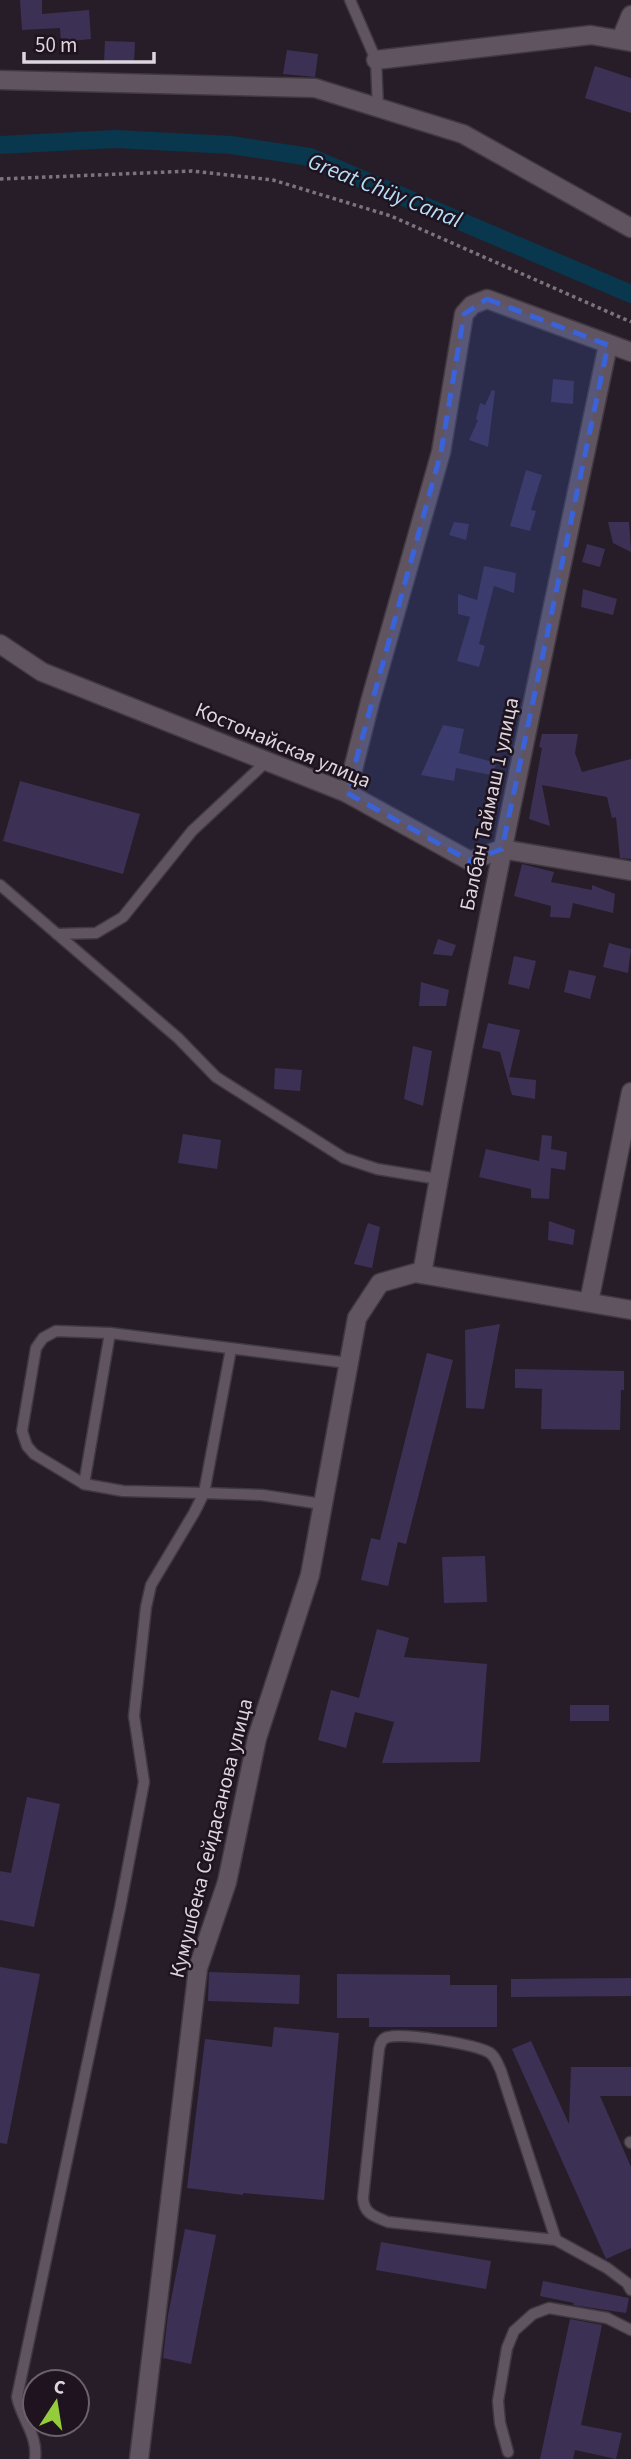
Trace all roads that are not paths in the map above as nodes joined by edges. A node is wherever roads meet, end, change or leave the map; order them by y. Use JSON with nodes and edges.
{"nodes":[{"id":1,"x":350,"y":0,"type":"edge"},
{"id":2,"x":631,"y":15,"type":"edge"},
{"id":3,"x":626,"y":40,"type":"edge"},
{"id":4,"x":376,"y":60,"type":"junction"},
{"id":5,"x":0,"y":80,"type":"edge"},
{"id":6,"x":378,"y":108,"type":"junction"},
{"id":7,"x":631,"y":228,"type":"edge"},
{"id":8,"x":608,"y":345,"type":"junction"},
{"id":9,"x":631,"y":352,"type":"edge"},
{"id":10,"x":1,"y":645,"type":"edge"},
{"id":11,"x":267,"y":761,"type":"junction"},
{"id":12,"x":347,"y":793,"type":"junction"},
{"id":13,"x":502,"y":849,"type":"junction"},
{"id":14,"x":631,"y":871,"type":"edge"},
{"id":15,"x":0,"y":885,"type":"edge"},
{"id":16,"x":57,"y":934,"type":"junction"},
{"id":17,"x":631,"y":1091,"type":"edge"},
{"id":18,"x":438,"y":1179,"type":"junction"},
{"id":19,"x":422,"y":1274,"type":"junction"},
{"id":20,"x":589,"y":1302,"type":"junction"},
{"id":21,"x":631,"y":1310,"type":"edge"},
{"id":22,"x":110,"y":1333,"type":"junction"},
{"id":23,"x":231,"y":1349,"type":"junction"},
{"id":24,"x":348,"y":1363,"type":"junction"},
{"id":25,"x":84,"y":1484,"type":"junction"},
{"id":26,"x":204,"y":1493,"type":"junction"},
{"id":27,"x":322,"y":1504,"type":"junction"},
{"id":28,"x":556,"y":2240,"type":"junction"},
{"id":29,"x":631,"y":2290,"type":"edge"},
{"id":30,"x":631,"y":2330,"type":"edge"},
{"id":31,"x":508,"y":2452,"type":"dead end"},
{"id":32,"x":35,"y":2459,"type":"edge"},
{"id":33,"x":139,"y":2459,"type":"edge"}],
"edges":[{"from":1,"to":4,"type":"lane"},
{"from":2,"to":3,"type":"street"},
{"from":3,"to":4,"type":"street"},
{"from":4,"to":6,"type":"lane"},
{"from":5,"to":6,"type":"street"},
{"from":6,"to":7,"type":"street"},
{"from":8,"to":9,"type":"street"},
{"from":8,"to":12,"type":"street"},
{"from":8,"to":13,"type":"street","name":"Балбан Таймаш 1 улица"},
{"from":10,"to":11,"type":"street","name":"Костонайская улица"},
{"from":11,"to":12,"type":"street","name":"Костонайская улица"},
{"from":11,"to":16,"type":"lane"},
{"from":12,"to":13,"type":"street","name":"Костонайская улица"},
{"from":13,"to":14,"type":"street","name":"Костонайская улица"},
{"from":13,"to":18,"type":"street","name":"Балбан Таймаш 1 улица"},
{"from":15,"to":16,"type":"lane"},
{"from":16,"to":18,"type":"lane"},
{"from":17,"to":20,"type":"street"},
{"from":18,"to":19,"type":"street","name":"Балбан Таймаш 1 улица"},
{"from":19,"to":20,"type":"street"},
{"from":19,"to":24,"type":"street","name":"Кумушбека Сейдасанова улица"},
{"from":20,"to":21,"type":"street"},
{"from":22,"to":23,"type":"lane"},
{"from":22,"to":25,"type":"lane"},
{"from":22,"to":25,"type":"lane"},
{"from":23,"to":24,"type":"lane"},
{"from":23,"to":26,"type":"lane"},
{"from":24,"to":27,"type":"street","name":"Кумушбека Сейдасанова улица"},
{"from":25,"to":26,"type":"lane"},
{"from":26,"to":27,"type":"lane"},
{"from":26,"to":32,"type":"lane"},
{"from":27,"to":33,"type":"street","name":"Кумушбека Сейдасанова улица"},
{"from":28,"to":28,"type":"lane"},
{"from":28,"to":29,"type":"lane"},
{"from":30,"to":31,"type":"lane"}]}
